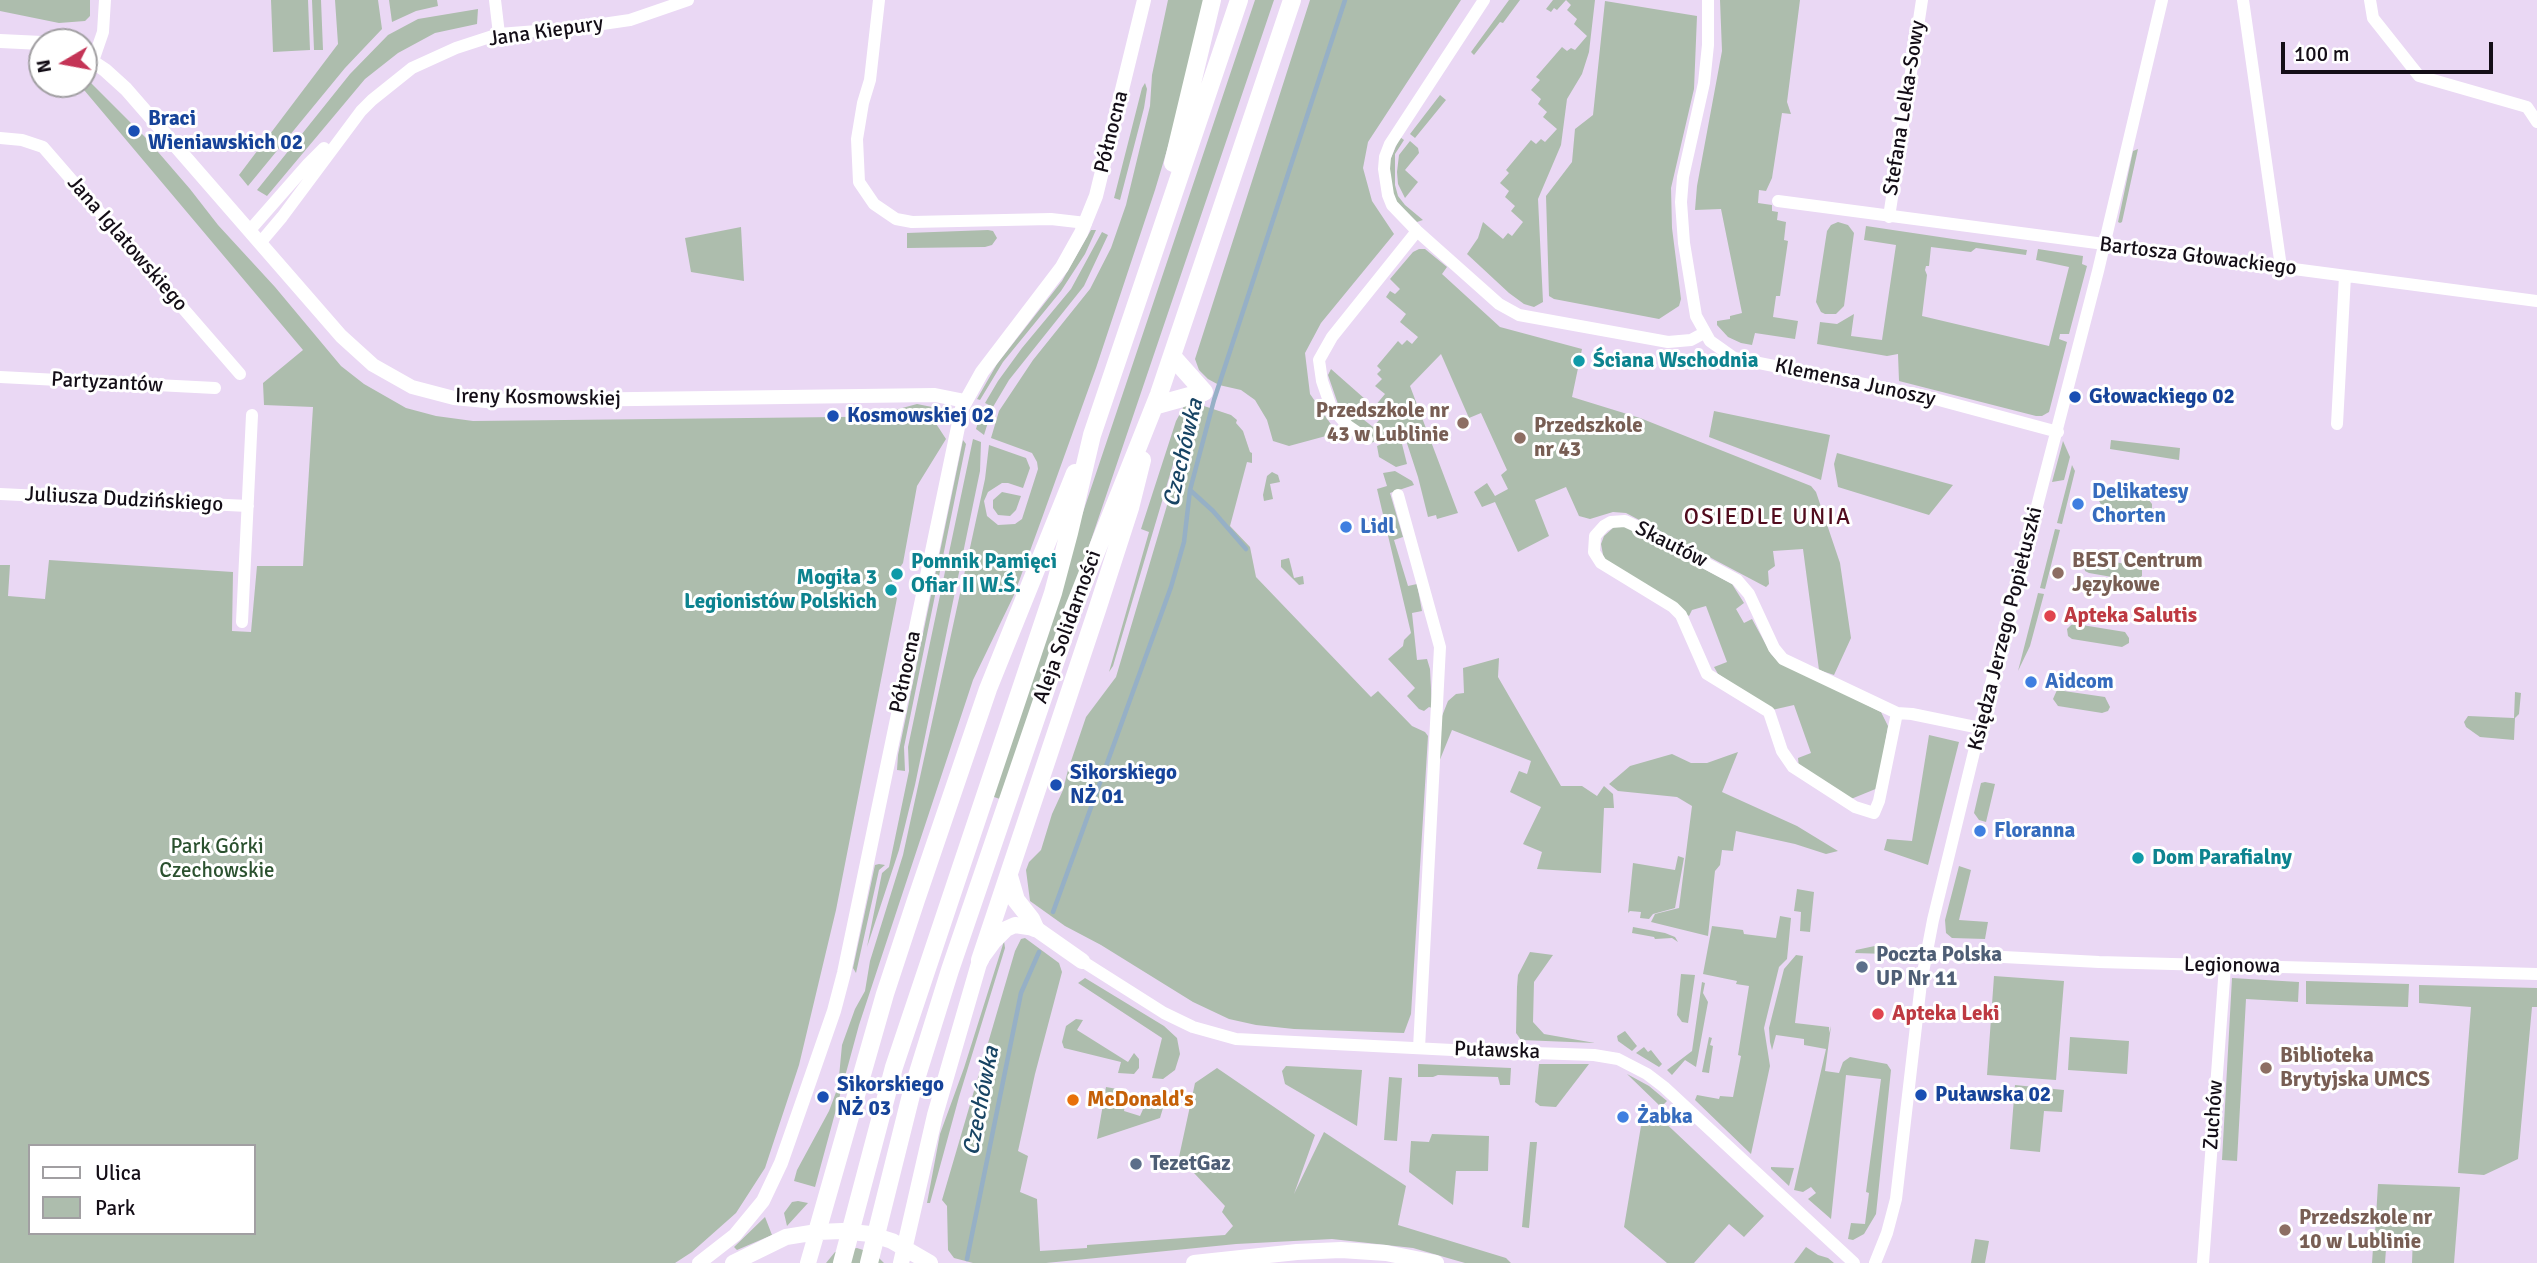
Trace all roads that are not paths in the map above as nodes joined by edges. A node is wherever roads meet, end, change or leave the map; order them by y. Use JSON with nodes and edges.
{"nodes":[{"id":1,"x":105,"y":0,"type":"edge"},
{"id":2,"x":495,"y":0,"type":"edge"},
{"id":3,"x":688,"y":0,"type":"edge"},
{"id":4,"x":880,"y":0,"type":"edge"},
{"id":5,"x":1144,"y":0,"type":"edge"},
{"id":6,"x":1212,"y":0,"type":"edge"},
{"id":7,"x":1239,"y":0,"type":"edge"},
{"id":8,"x":1292,"y":0,"type":"edge"},
{"id":9,"x":1484,"y":0,"type":"edge"},
{"id":10,"x":1709,"y":0,"type":"edge"},
{"id":11,"x":1922,"y":0,"type":"edge"},
{"id":12,"x":2162,"y":0,"type":"edge"},
{"id":13,"x":2243,"y":0,"type":"edge"},
{"id":14,"x":2370,"y":0,"type":"edge"},
{"id":15,"x":499,"y":34,"type":"junction"},
{"id":16,"x":0,"y":41,"type":"edge"},
{"id":17,"x":98,"y":41,"type":"edge"},
{"id":18,"x":28,"y":42,"type":"edge"},
{"id":19,"x":98,"y":66,"type":"edge"},
{"id":20,"x":2537,"y":122,"type":"edge"},
{"id":21,"x":345,"y":129,"type":"junction"},
{"id":22,"x":0,"y":138,"type":"edge"},
{"id":23,"x":1778,"y":201,"type":"dead end"},
{"id":24,"x":1889,"y":216,"type":"junction"},
{"id":25,"x":1086,"y":223,"type":"junction"},
{"id":26,"x":250,"y":230,"type":"junction"},
{"id":27,"x":1416,"y":231,"type":"junction"},
{"id":28,"x":260,"y":243,"type":"junction"},
{"id":29,"x":2104,"y":245,"type":"junction"},
{"id":30,"x":1150,"y":262,"type":"junction"},
{"id":31,"x":2281,"y":267,"type":"junction"},
{"id":32,"x":2345,"y":276,"type":"junction"},
{"id":33,"x":2537,"y":301,"type":"edge"},
{"id":34,"x":1704,"y":333,"type":"junction"},
{"id":35,"x":1172,"y":356,"type":"junction"},
{"id":36,"x":240,"y":374,"type":"dead end"},
{"id":37,"x":0,"y":377,"type":"edge"},
{"id":38,"x":215,"y":388,"type":"dead end"},
{"id":39,"x":1158,"y":399,"type":"junction"},
{"id":40,"x":965,"y":401,"type":"junction"},
{"id":41,"x":252,"y":415,"type":"dead end"},
{"id":42,"x":2337,"y":424,"type":"dead end"},
{"id":43,"x":2057,"y":432,"type":"junction"},
{"id":44,"x":1091,"y":435,"type":"junction"},
{"id":45,"x":1367,"y":439,"type":"dead end"},
{"id":46,"x":0,"y":494,"type":"edge"},
{"id":47,"x":1398,"y":495,"type":"dead end"},
{"id":48,"x":248,"y":506,"type":"junction"},
{"id":49,"x":242,"y":622,"type":"dead end"},
{"id":50,"x":1897,"y":713,"type":"junction"},
{"id":51,"x":1980,"y":728,"type":"junction"},
{"id":52,"x":1009,"y":876,"type":"junction"},
{"id":53,"x":1035,"y":928,"type":"junction"},
{"id":54,"x":1927,"y":953,"type":"junction"},
{"id":55,"x":980,"y":960,"type":"junction"},
{"id":56,"x":1083,"y":961,"type":"joint"},
{"id":57,"x":2225,"y":966,"type":"junction"},
{"id":58,"x":2537,"y":974,"type":"edge"},
{"id":59,"x":1419,"y":1048,"type":"junction"},
{"id":60,"x":817,"y":1231,"type":"junction"},
{"id":61,"x":902,"y":1255,"type":"edge"},
{"id":62,"x":699,"y":1263,"type":"edge"},
{"id":63,"x":733,"y":1263,"type":"edge"},
{"id":64,"x":808,"y":1263,"type":"edge"},
{"id":65,"x":842,"y":1263,"type":"edge"},
{"id":66,"x":869,"y":1263,"type":"edge"},
{"id":67,"x":930,"y":1263,"type":"edge"},
{"id":68,"x":1194,"y":1263,"type":"edge"},
{"id":69,"x":1436,"y":1263,"type":"edge"},
{"id":70,"x":1854,"y":1263,"type":"edge"},
{"id":71,"x":1875,"y":1263,"type":"edge"},
{"id":72,"x":2203,"y":1263,"type":"edge"}],
"edges":[{"from":1,"to":17,"type":"street"},
{"from":2,"to":15,"type":"street"},
{"from":3,"to":15,"type":"street","name":"Jana Kiepury"},
{"from":4,"to":25,"type":"street"},
{"from":5,"to":25,"type":"street","name":"Północna"},
{"from":6,"to":30,"type":"main road"},
{"from":7,"to":30,"type":"main road","name":"Aleja Solidarności"},
{"from":8,"to":35,"type":"main road","name":"Aleja Solidarności"},
{"from":9,"to":27,"type":"street"},
{"from":10,"to":34,"type":"street"},
{"from":11,"to":24,"type":"street","name":"Stefana Lelka-Sowy"},
{"from":12,"to":29,"type":"street","name":"Księdza Jerzego Popiełuszki"},
{"from":13,"to":31,"type":"street"},
{"from":14,"to":20,"type":"street"},
{"from":15,"to":21,"type":"street","name":"Jana Kiepury"},
{"from":16,"to":18,"type":"street"},
{"from":19,"to":26,"type":"street","name":"Ireny Kosmowskiej"},
{"from":21,"to":26,"type":"street","name":"Jana Kiepury"},
{"from":21,"to":28,"type":"street","name":"Jana Kiepury"},
{"from":22,"to":36,"type":"street","name":"Jana Iglatowskiego"},
{"from":23,"to":24,"type":"street","name":"Bartosza Głowackiego"},
{"from":24,"to":29,"type":"street","name":"Bartosza Głowackiego"},
{"from":25,"to":40,"type":"street","name":"Północna"},
{"from":26,"to":28,"type":"street","name":"Ireny Kosmowskiej"},
{"from":27,"to":34,"type":"street"},
{"from":27,"to":45,"type":"street"},
{"from":28,"to":40,"type":"street","name":"Ireny Kosmowskiej"},
{"from":29,"to":31,"type":"street","name":"Bartosza Głowackiego"},
{"from":29,"to":43,"type":"street","name":"Księdza Jerzego Popiełuszki"},
{"from":30,"to":44,"type":"main road","name":"Aleja Solidarności"},
{"from":31,"to":32,"type":"street","name":"Bartosza Głowackiego"},
{"from":32,"to":33,"type":"street","name":"Bartosza Głowackiego"},
{"from":32,"to":42,"type":"street"},
{"from":34,"to":43,"type":"street","name":"Klemensa Junoszy"},
{"from":35,"to":39,"type":"main road","name":"Aleja Solidarności"},
{"from":35,"to":39,"type":"main road"},
{"from":37,"to":38,"type":"street","name":"Partyzantów"},
{"from":39,"to":52,"type":"main road"},
{"from":39,"to":66,"type":"main road","name":"Aleja Solidarności"},
{"from":40,"to":62,"type":"street","name":"Północna"},
{"from":41,"to":48,"type":"street"},
{"from":43,"to":51,"type":"street","name":"Księdza Jerzego Popiełuszki"},
{"from":44,"to":60,"type":"main road"},
{"from":44,"to":65,"type":"main road","name":"Aleja Solidarności"},
{"from":46,"to":48,"type":"street","name":"Juliusza Dudzińskiego"},
{"from":47,"to":59,"type":"street"},
{"from":48,"to":49,"type":"street"},
{"from":50,"to":50,"type":"street","name":"Skautów"},
{"from":50,"to":51,"type":"street","name":"Skautów"},
{"from":51,"to":54,"type":"street","name":"Księdza Jerzego Popiełuszki"},
{"from":52,"to":53,"type":"main road"},
{"from":52,"to":55,"type":"main road"},
{"from":53,"to":55,"type":"main road"},
{"from":53,"to":56,"type":"main road"},
{"from":54,"to":57,"type":"street","name":"Legionowa"},
{"from":54,"to":71,"type":"street","name":"Księdza Jerzego Popiełuszki"},
{"from":55,"to":61,"type":"main road"},
{"from":56,"to":59,"type":"street","name":"Puławska"},
{"from":57,"to":58,"type":"street","name":"Legionowa"},
{"from":57,"to":72,"type":"street","name":"Zuchów"},
{"from":59,"to":70,"type":"street","name":"Puławska"},
{"from":60,"to":61,"type":"main road"},
{"from":60,"to":63,"type":"main road"},
{"from":60,"to":64,"type":"main road"},
{"from":61,"to":67,"type":"main road"},
{"from":68,"to":69,"type":"main road"}]}
